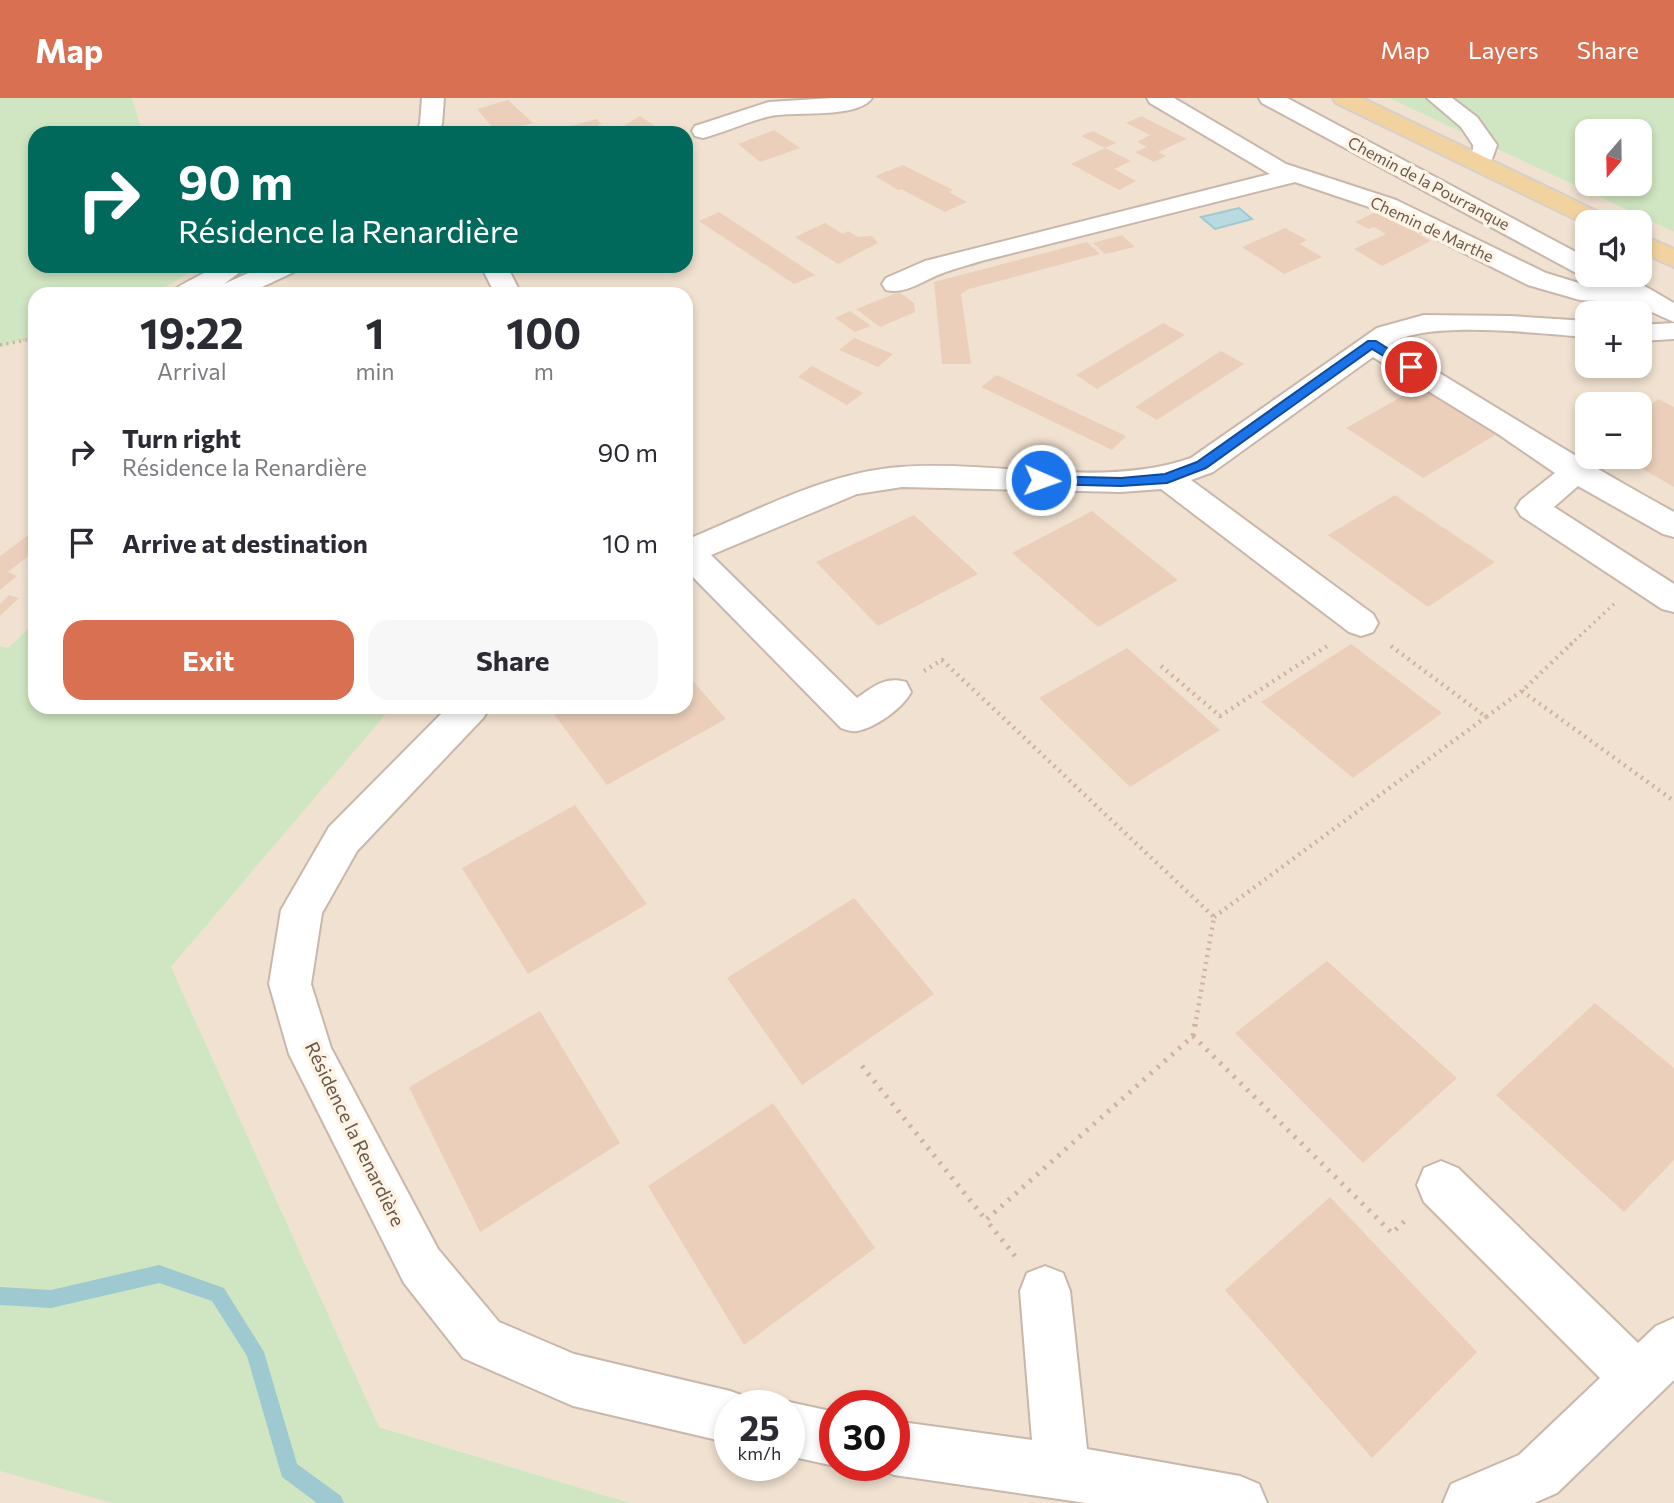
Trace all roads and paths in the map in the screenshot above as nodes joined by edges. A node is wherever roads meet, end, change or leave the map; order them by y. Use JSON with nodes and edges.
{"nodes":[{"id":1,"x":433,"y":98,"type":"edge"},
{"id":2,"x":861,"y":98,"type":"edge"},
{"id":3,"x":1158,"y":98,"type":"edge"},
{"id":4,"x":1270,"y":98,"type":"edge"},
{"id":5,"x":1344,"y":98,"type":"edge"},
{"id":6,"x":1438,"y":98,"type":"edge"},
{"id":7,"x":430,"y":126,"type":"edge"},
{"id":8,"x":703,"y":131,"type":"dead end"},
{"id":9,"x":1473,"y":159,"type":"junction"},
{"id":10,"x":1295,"y":175,"type":"junction"},
{"id":11,"x":1576,"y":210,"type":"edge"},
{"id":12,"x":1652,"y":248,"type":"edge"},
{"id":13,"x":1674,"y":259,"type":"edge"},
{"id":14,"x":1575,"y":262,"type":"edge"},
{"id":15,"x":224,"y":273,"type":"edge"},
{"id":16,"x":270,"y":273,"type":"edge"},
{"id":17,"x":895,"y":284,"type":"dead end"},
{"id":18,"x":200,"y":287,"type":"edge"},
{"id":19,"x":240,"y":287,"type":"edge"},
{"id":20,"x":1624,"y":287,"type":"edge"},
{"id":21,"x":1639,"y":295,"type":"junction"},
{"id":22,"x":1674,"y":314,"type":"edge"},
{"id":23,"x":1575,"y":329,"type":"edge"},
{"id":24,"x":1674,"y":331,"type":"edge"},
{"id":25,"x":1652,"y":332,"type":"edge"},
{"id":26,"x":28,"y":339,"type":"edge"},
{"id":27,"x":1372,"y":344,"type":"junction"},
{"id":28,"x":0,"y":345,"type":"edge"},
{"id":29,"x":1576,"y":472,"type":"junction"},
{"id":30,"x":1167,"y":478,"type":"junction"},
{"id":31,"x":1674,"y":526,"type":"edge"},
{"id":32,"x":693,"y":550,"type":"edge"},
{"id":33,"x":693,"y":558,"type":"edge"},
{"id":34,"x":1640,"y":580,"type":"junction"},
{"id":35,"x":1674,"y":600,"type":"edge"},
{"id":36,"x":1361,"y":624,"type":"junction"},
{"id":37,"x":1161,"y":666,"type":"dead end"},
{"id":38,"x":1522,"y":691,"type":"junction"},
{"id":39,"x":893,"y":692,"type":"joint"},
{"id":40,"x":464,"y":714,"type":"edge"},
{"id":41,"x":1486,"y":717,"type":"junction"},
{"id":42,"x":1674,"y":801,"type":"edge"},
{"id":43,"x":1214,"y":917,"type":"junction"},
{"id":44,"x":1193,"y":1036,"type":"junction"},
{"id":45,"x":862,"y":1066,"type":"dead end"},
{"id":46,"x":1441,"y":1185,"type":"joint"},
{"id":47,"x":986,"y":1220,"type":"junction"},
{"id":48,"x":1045,"y":1291,"type":"joint"},
{"id":49,"x":1674,"y":1344,"type":"edge"},
{"id":50,"x":1638,"y":1379,"type":"junction"},
{"id":51,"x":714,"y":1414,"type":"edge"},
{"id":52,"x":910,"y":1450,"type":"edge"},
{"id":53,"x":1062,"y":1473,"type":"junction"},
{"id":54,"x":1240,"y":1503,"type":"edge"},
{"id":55,"x":1470,"y":1503,"type":"edge"}],
"edges":[{"from":1,"to":7,"type":"street"},
{"from":2,"to":8,"type":"street"},
{"from":3,"to":10,"type":"street","name":"Chemin de Marthe"},
{"from":4,"to":14,"type":"street","name":"Chemin de la Pourranque"},
{"from":5,"to":9,"type":"main road"},
{"from":6,"to":9,"type":"street"},
{"from":9,"to":11,"type":"main road"},
{"from":10,"to":17,"type":"street"},
{"from":10,"to":21,"type":"street","name":"Chemin de Marthe"},
{"from":12,"to":13,"type":"main road"},
{"from":15,"to":18,"type":"street"},
{"from":16,"to":19,"type":"street"},
{"from":20,"to":21,"type":"street"},
{"from":21,"to":22,"type":"street"},
{"from":23,"to":27,"type":"street"},
{"from":24,"to":25,"type":"street"},
{"from":26,"to":28,"type":"path"},
{"from":27,"to":29,"type":"street"},
{"from":27,"to":30,"type":"street"},
{"from":29,"to":31,"type":"street"},
{"from":29,"to":34,"type":"street"},
{"from":30,"to":32,"type":"street"},
{"from":30,"to":36,"type":"street"},
{"from":33,"to":39,"type":"street"},
{"from":34,"to":35,"type":"street"},
{"from":34,"to":38,"type":"path"},
{"from":36,"to":37,"type":"path"},
{"from":36,"to":41,"type":"path"},
{"from":38,"to":41,"type":"path"},
{"from":38,"to":42,"type":"path"},
{"from":39,"to":43,"type":"path"},
{"from":40,"to":51,"type":"street","name":"Résidence la Renardière"},
{"from":41,"to":43,"type":"path"},
{"from":43,"to":44,"type":"path"},
{"from":44,"to":46,"type":"path"},
{"from":44,"to":47,"type":"path"},
{"from":45,"to":47,"type":"path"},
{"from":46,"to":50,"type":"street"},
{"from":47,"to":48,"type":"path"},
{"from":48,"to":53,"type":"street"},
{"from":49,"to":50,"type":"street"},
{"from":50,"to":55,"type":"street"},
{"from":52,"to":53,"type":"street"},
{"from":53,"to":54,"type":"street"}]}
